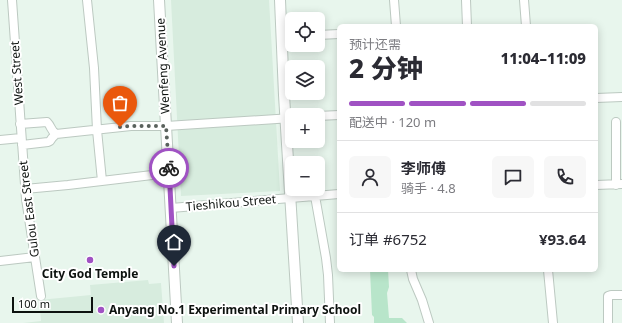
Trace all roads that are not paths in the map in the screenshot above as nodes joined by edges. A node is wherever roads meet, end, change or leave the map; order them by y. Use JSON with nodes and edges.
{"nodes":[{"id":1,"x":12,"y":0,"type":"edge"},
{"id":2,"x":87,"y":0,"type":"edge"},
{"id":3,"x":159,"y":0,"type":"edge"},
{"id":4,"x":280,"y":0,"type":"edge"},
{"id":5,"x":394,"y":0,"type":"edge"},
{"id":6,"x":466,"y":0,"type":"edge"},
{"id":7,"x":524,"y":0,"type":"edge"},
{"id":8,"x":396,"y":24,"type":"edge"},
{"id":9,"x":468,"y":24,"type":"edge"},
{"id":10,"x":526,"y":24,"type":"edge"},
{"id":11,"x":285,"y":26,"type":"edge"},
{"id":12,"x":337,"y":34,"type":"edge"},
{"id":13,"x":325,"y":35,"type":"edge"},
{"id":14,"x":287,"y":52,"type":"edge"},
{"id":15,"x":622,"y":97,"type":"edge"},
{"id":16,"x":598,"y":98,"type":"edge"},
{"id":17,"x":289,"y":108,"type":"edge"},
{"id":18,"x":337,"y":115,"type":"edge"},
{"id":19,"x":325,"y":116,"type":"edge"},
{"id":20,"x":285,"y":118,"type":"edge"},
{"id":21,"x":616,"y":122,"type":"dead end"},
{"id":22,"x":20,"y":124,"type":"junction"},
{"id":23,"x":166,"y":126,"type":"junction"},
{"id":24,"x":97,"y":130,"type":"junction"},
{"id":25,"x":56,"y":134,"type":"junction"},
{"id":26,"x":0,"y":140,"type":"edge"},
{"id":27,"x":22,"y":142,"type":"junction"},
{"id":28,"x":290,"y":148,"type":"edge"},
{"id":29,"x":169,"y":173,"type":"junction"},
{"id":30,"x":102,"y":181,"type":"junction"},
{"id":31,"x":619,"y":184,"type":"edge"},
{"id":32,"x":598,"y":185,"type":"edge"},
{"id":33,"x":25,"y":189,"type":"junction"},
{"id":34,"x":337,"y":194,"type":"edge"},
{"id":35,"x":325,"y":195,"type":"edge"},
{"id":36,"x":315,"y":196,"type":"joint"},
{"id":37,"x":291,"y":198,"type":"junction"},
{"id":38,"x":171,"y":208,"type":"junction"},
{"id":39,"x":35,"y":257,"type":"junction"},
{"id":40,"x":0,"y":261,"type":"edge"},
{"id":41,"x":412,"y":272,"type":"edge"},
{"id":42,"x":548,"y":272,"type":"edge"},
{"id":43,"x":622,"y":294,"type":"edge"},
{"id":44,"x":41,"y":296,"type":"dead end"},
{"id":45,"x":177,"y":323,"type":"edge"},
{"id":46,"x":298,"y":323,"type":"edge"},
{"id":47,"x":330,"y":323,"type":"edge"},
{"id":48,"x":428,"y":323,"type":"edge"},
{"id":49,"x":553,"y":323,"type":"edge"},
{"id":50,"x":608,"y":323,"type":"edge"}],
"edges":[{"from":1,"to":22,"type":"street","name":"West Street"},
{"from":2,"to":24,"type":"street"},
{"from":3,"to":23,"type":"main road","name":"Wenfeng Avenue"},
{"from":4,"to":11,"type":"main road"},
{"from":5,"to":8,"type":"street"},
{"from":6,"to":9,"type":"street"},
{"from":7,"to":10,"type":"street"},
{"from":12,"to":13,"type":"street"},
{"from":14,"to":17,"type":"main road"},
{"from":15,"to":16,"type":"street"},
{"from":18,"to":19,"type":"street"},
{"from":20,"to":23,"type":"street"},
{"from":21,"to":31,"type":"street"},
{"from":22,"to":25,"type":"street"},
{"from":22,"to":27,"type":"street","name":"West Street"},
{"from":23,"to":24,"type":"street"},
{"from":23,"to":29,"type":"main road","name":"Wenfeng Avenue"},
{"from":24,"to":25,"type":"street"},
{"from":24,"to":30,"type":"street"},
{"from":25,"to":27,"type":"street"},
{"from":26,"to":27,"type":"street"},
{"from":27,"to":33,"type":"street","name":"Gulou East Street"},
{"from":28,"to":37,"type":"main road"},
{"from":29,"to":30,"type":"street"},
{"from":29,"to":38,"type":"main road","name":"Wenfeng Avenue"},
{"from":30,"to":33,"type":"street"},
{"from":31,"to":32,"type":"street"},
{"from":33,"to":39,"type":"street","name":"Gulou East Street"},
{"from":34,"to":35,"type":"street","name":"Tieshikou Street"},
{"from":36,"to":37,"type":"street","name":"Tieshikou Street"},
{"from":36,"to":47,"type":"street"},
{"from":37,"to":38,"type":"street","name":"Tieshikou Street"},
{"from":37,"to":46,"type":"main road"},
{"from":38,"to":45,"type":"main road","name":"Wenfeng Avenue"},
{"from":39,"to":40,"type":"street"},
{"from":39,"to":44,"type":"street","name":"Gulou East Street"},
{"from":41,"to":48,"type":"street"},
{"from":42,"to":49,"type":"street"},
{"from":43,"to":50,"type":"street"}]}
